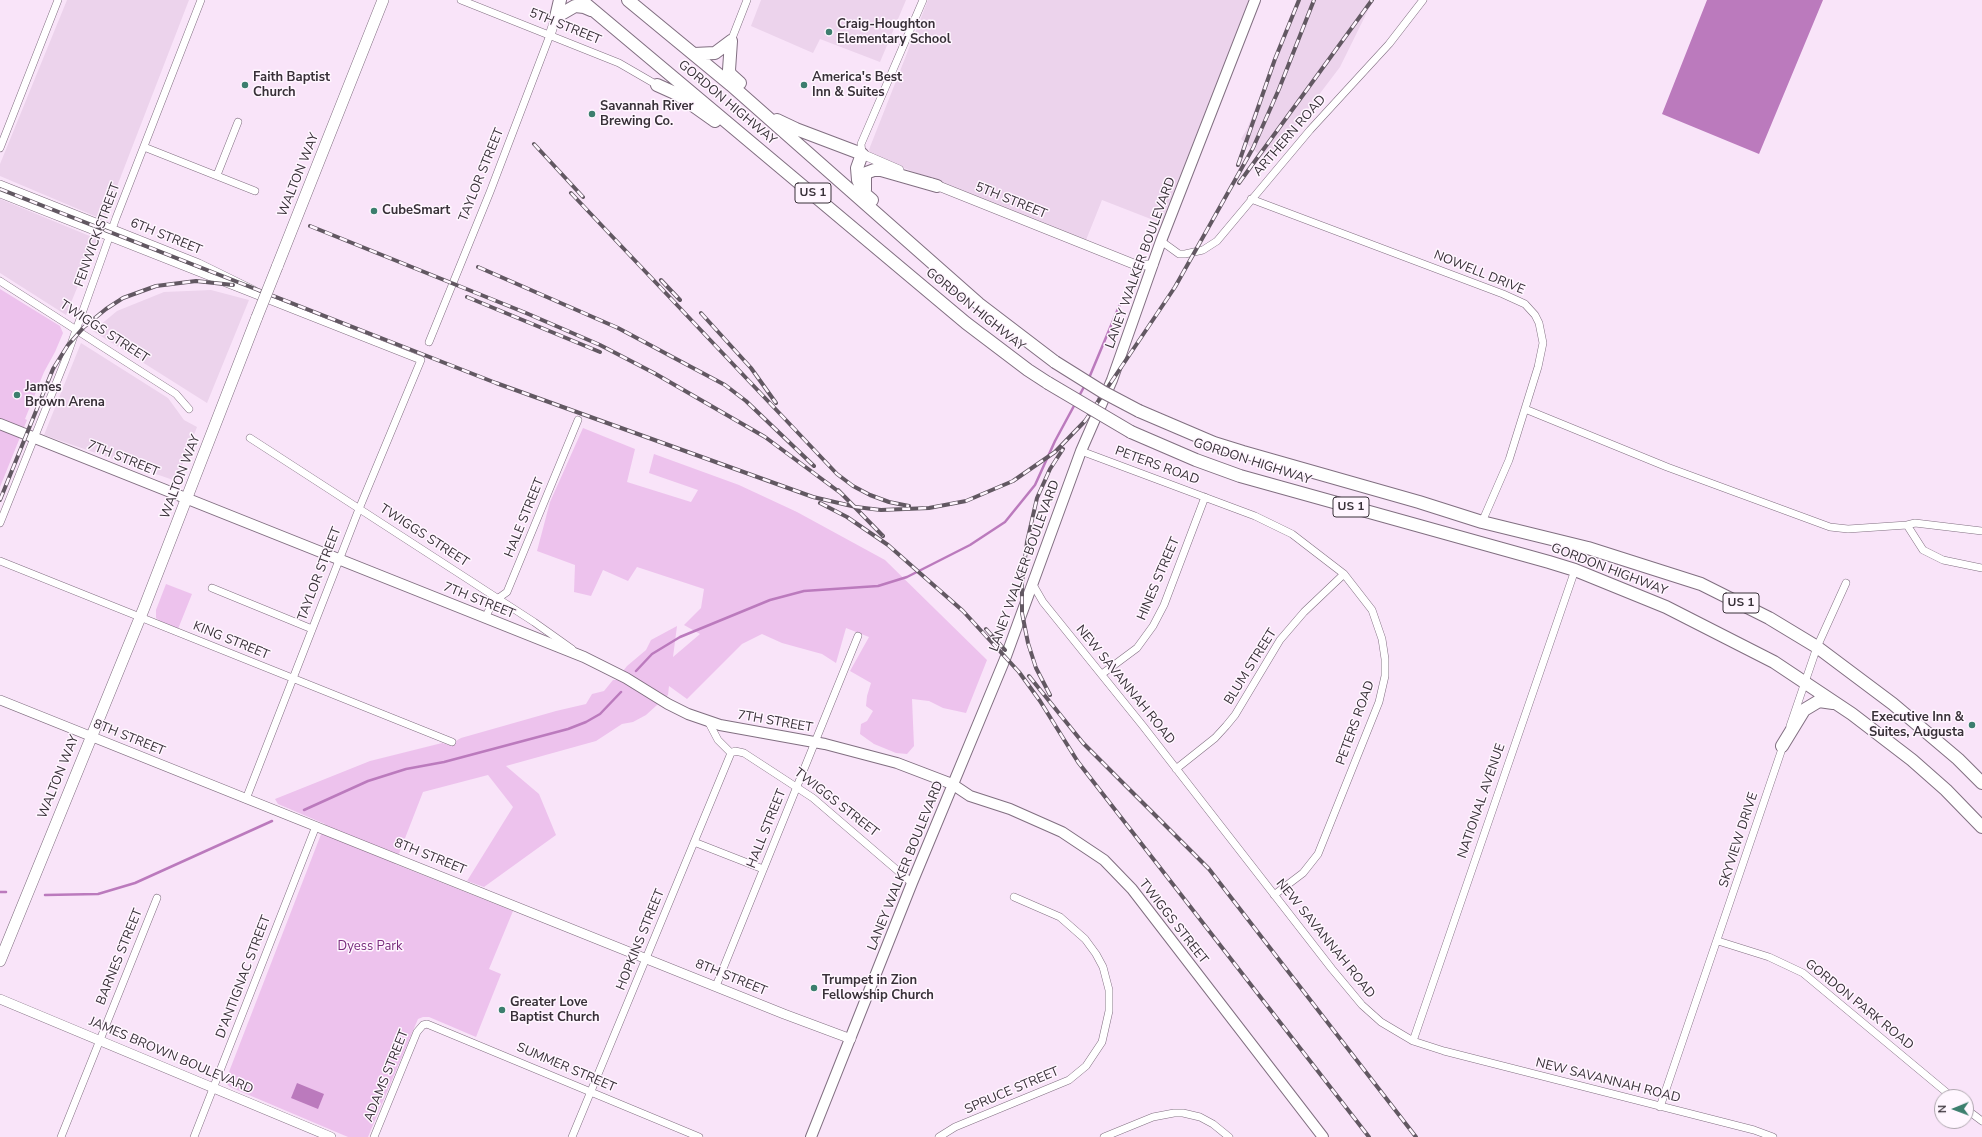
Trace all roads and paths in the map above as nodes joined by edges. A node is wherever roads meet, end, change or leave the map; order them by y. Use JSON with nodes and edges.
{"nodes":[{"id":1,"x":58,"y":0,"type":"edge"},
{"id":2,"x":201,"y":0,"type":"edge"},
{"id":3,"x":383,"y":0,"type":"edge"},
{"id":4,"x":461,"y":0,"type":"edge"},
{"id":5,"x":560,"y":0,"type":"edge"},
{"id":6,"x":580,"y":0,"type":"edge"},
{"id":7,"x":628,"y":0,"type":"edge"},
{"id":8,"x":747,"y":0,"type":"edge"},
{"id":9,"x":923,"y":0,"type":"edge"},
{"id":10,"x":1255,"y":0,"type":"edge"},
{"id":11,"x":1423,"y":0,"type":"edge"},
{"id":12,"x":597,"y":14,"type":"junction"},
{"id":13,"x":556,"y":17,"type":"junction"},
{"id":14,"x":550,"y":35,"type":"junction"},
{"id":15,"x":731,"y":41,"type":"junction"},
{"id":16,"x":694,"y":54,"type":"junction"},
{"id":17,"x":657,"y":85,"type":"joint"},
{"id":18,"x":764,"y":114,"type":"junction"},
{"id":19,"x":779,"y":121,"type":"junction"},
{"id":20,"x":238,"y":122,"type":"dead end"},
{"id":21,"x":798,"y":144,"type":"junction"},
{"id":22,"x":144,"y":147,"type":"junction"},
{"id":23,"x":0,"y":148,"type":"edge"},
{"id":24,"x":862,"y":154,"type":"junction"},
{"id":25,"x":768,"y":156,"type":"junction"},
{"id":26,"x":217,"y":175,"type":"junction"},
{"id":27,"x":0,"y":184,"type":"edge"},
{"id":28,"x":937,"y":186,"type":"junction"},
{"id":29,"x":255,"y":191,"type":"dead end"},
{"id":30,"x":0,"y":194,"type":"edge"},
{"id":31,"x":865,"y":194,"type":"junction"},
{"id":32,"x":1251,"y":199,"type":"junction"},
{"id":33,"x":112,"y":229,"type":"junction"},
{"id":34,"x":109,"y":238,"type":"junction"},
{"id":35,"x":1161,"y":241,"type":"junction"},
{"id":36,"x":1153,"y":265,"type":"junction"},
{"id":37,"x":0,"y":281,"type":"edge"},
{"id":38,"x":297,"y":311,"type":"junction"},
{"id":39,"x":76,"y":329,"type":"junction"},
{"id":40,"x":429,"y":342,"type":"dead end"},
{"id":41,"x":1027,"y":342,"type":"junction"},
{"id":42,"x":420,"y":360,"type":"joint"},
{"id":43,"x":189,"y":409,"type":"dead end"},
{"id":44,"x":1525,"y":409,"type":"junction"},
{"id":45,"x":578,"y":420,"type":"dead end"},
{"id":46,"x":0,"y":424,"type":"edge"},
{"id":47,"x":34,"y":438,"type":"junction"},
{"id":48,"x":250,"y":438,"type":"dead end"},
{"id":49,"x":1081,"y":451,"type":"junction"},
{"id":50,"x":1205,"y":497,"type":"junction"},
{"id":51,"x":188,"y":499,"type":"junction"},
{"id":52,"x":359,"y":509,"type":"junction"},
{"id":53,"x":1482,"y":522,"type":"junction"},
{"id":54,"x":0,"y":523,"type":"edge"},
{"id":55,"x":1907,"y":525,"type":"junction"},
{"id":56,"x":1982,"y":531,"type":"edge"},
{"id":57,"x":340,"y":560,"type":"junction"},
{"id":58,"x":0,"y":561,"type":"edge"},
{"id":59,"x":1982,"y":568,"type":"edge"},
{"id":60,"x":1575,"y":570,"type":"junction"},
{"id":61,"x":1344,"y":574,"type":"junction"},
{"id":62,"x":1032,"y":583,"type":"junction"},
{"id":63,"x":1846,"y":583,"type":"dead end"},
{"id":64,"x":212,"y":588,"type":"dead end"},
{"id":65,"x":498,"y":598,"type":"junction"},
{"id":66,"x":140,"y":617,"type":"junction"},
{"id":67,"x":485,"y":618,"type":"junction"},
{"id":68,"x":312,"y":629,"type":"junction"},
{"id":69,"x":858,"y":636,"type":"dead end"},
{"id":70,"x":1817,"y":647,"type":"junction"},
{"id":71,"x":584,"y":657,"type":"junction"},
{"id":72,"x":1102,"y":674,"type":"junction"},
{"id":73,"x":293,"y":679,"type":"junction"},
{"id":74,"x":1806,"y":682,"type":"junction"},
{"id":75,"x":0,"y":700,"type":"edge"},
{"id":76,"x":1838,"y":704,"type":"junction"},
{"id":77,"x":708,"y":721,"type":"junction"},
{"id":78,"x":90,"y":736,"type":"junction"},
{"id":79,"x":452,"y":742,"type":"dead end"},
{"id":80,"x":814,"y":742,"type":"junction"},
{"id":81,"x":1782,"y":746,"type":"junction"},
{"id":82,"x":731,"y":753,"type":"junction"},
{"id":83,"x":1176,"y":769,"type":"junction"},
{"id":84,"x":1982,"y":783,"type":"edge"},
{"id":85,"x":952,"y":784,"type":"junction"},
{"id":86,"x":796,"y":787,"type":"junction"},
{"id":87,"x":246,"y":799,"type":"junction"},
{"id":88,"x":312,"y":824,"type":"junction"},
{"id":89,"x":1982,"y":827,"type":"edge"},
{"id":90,"x":694,"y":842,"type":"junction"},
{"id":91,"x":763,"y":869,"type":"junction"},
{"id":92,"x":912,"y":883,"type":"junction"},
{"id":93,"x":1274,"y":895,"type":"junction"},
{"id":94,"x":1014,"y":897,"type":"dead end"},
{"id":95,"x":157,"y":898,"type":"dead end"},
{"id":96,"x":1718,"y":941,"type":"junction"},
{"id":97,"x":646,"y":958,"type":"junction"},
{"id":98,"x":0,"y":961,"type":"edge"},
{"id":99,"x":716,"y":986,"type":"junction"},
{"id":100,"x":0,"y":999,"type":"edge"},
{"id":101,"x":423,"y":1025,"type":"joint"},
{"id":102,"x":851,"y":1039,"type":"junction"},
{"id":103,"x":100,"y":1040,"type":"junction"},
{"id":104,"x":1413,"y":1041,"type":"junction"},
{"id":105,"x":213,"y":1088,"type":"junction"},
{"id":106,"x":1942,"y":1089,"type":"edge"},
{"id":107,"x":591,"y":1092,"type":"junction"},
{"id":108,"x":1660,"y":1107,"type":"junction"},
{"id":109,"x":62,"y":1137,"type":"edge"},
{"id":110,"x":194,"y":1137,"type":"edge"},
{"id":111,"x":331,"y":1137,"type":"edge"},
{"id":112,"x":374,"y":1137,"type":"edge"},
{"id":113,"x":572,"y":1137,"type":"edge"},
{"id":114,"x":699,"y":1137,"type":"edge"},
{"id":115,"x":811,"y":1137,"type":"edge"},
{"id":116,"x":939,"y":1137,"type":"edge"},
{"id":117,"x":1104,"y":1137,"type":"edge"},
{"id":118,"x":1229,"y":1137,"type":"edge"},
{"id":119,"x":1323,"y":1137,"type":"edge"},
{"id":120,"x":1773,"y":1137,"type":"edge"}],
"edges":[{"from":1,"to":23,"type":"street"},
{"from":2,"to":22,"type":"street","name":"FENWICK STREET"},
{"from":3,"to":51,"type":"main road","name":"WALTON WAY","bridge":true},
{"from":4,"to":14,"type":"street","name":"5TH STREET"},
{"from":5,"to":13,"type":"highway"},
{"from":6,"to":12,"type":"highway","name":"GORDON HIGHWAY","number":"US 1"},
{"from":7,"to":16,"type":"highway","name":"GORDON HIGHWAY","number":"US 1"},
{"from":8,"to":15,"type":"street"},
{"from":9,"to":24,"type":"street"},
{"from":10,"to":35,"type":"main road","name":"LANEY WALKER BOULEVARD"},
{"from":11,"to":32,"type":"street","name":"ARTHERN ROAD"},
{"from":12,"to":13,"type":"highway"},
{"from":12,"to":25,"type":"highway","name":"GORDON HIGHWAY","number":"US 1"},
{"from":13,"to":14,"type":"street","name":"TAYLOR STREET"},
{"from":14,"to":17,"type":"street","name":"5TH STREET"},
{"from":14,"to":40,"type":"street","name":"TAYLOR STREET"},
{"from":15,"to":16,"type":"highway"},
{"from":15,"to":19,"type":"highway"},
{"from":16,"to":18,"type":"highway","name":"GORDON HIGHWAY","number":"US 1"},
{"from":17,"to":25,"type":"highway"},
{"from":18,"to":19,"type":"highway"},
{"from":18,"to":21,"type":"highway","name":"GORDON HIGHWAY","number":"US 1"},
{"from":19,"to":21,"type":"highway"},
{"from":19,"to":24,"type":"highway"},
{"from":20,"to":26,"type":"street"},
{"from":21,"to":41,"type":"highway","name":"GORDON HIGHWAY","number":"US 1"},
{"from":22,"to":26,"type":"street"},
{"from":22,"to":33,"type":"street","name":"FENWICK STREET"},
{"from":24,"to":28,"type":"street","name":"5TH STREET"},
{"from":24,"to":31,"type":"highway"},
{"from":25,"to":60,"type":"highway","name":"GORDON HIGHWAY","number":"US 1","bridge":true},
{"from":26,"to":29,"type":"street"},
{"from":27,"to":33,"type":"street","name":"6TH STREET"},
{"from":28,"to":31,"type":"highway"},
{"from":28,"to":36,"type":"street","name":"5TH STREET"},
{"from":30,"to":34,"type":"street","name":"6TH STREET"},
{"from":31,"to":41,"type":"highway"},
{"from":32,"to":35,"type":"street","name":"ARTHERN ROAD"},
{"from":32,"to":44,"type":"street","name":"NOWELL DRIVE"},
{"from":33,"to":34,"type":"street","name":"FENWICK STREET"},
{"from":33,"to":38,"type":"street","name":"6TH STREET"},
{"from":34,"to":38,"type":"street","name":"6TH STREET"},
{"from":34,"to":39,"type":"street","name":"FENWICK STREET"},
{"from":35,"to":36,"type":"main road","name":"LANEY WALKER BOULEVARD"},
{"from":36,"to":49,"type":"main road","name":"LANEY WALKER BOULEVARD"},
{"from":37,"to":39,"type":"street","name":"TWIGGS STREET"},
{"from":38,"to":42,"type":"street","name":"6TH STREET"},
{"from":39,"to":43,"type":"street","name":"TWIGGS STREET"},
{"from":39,"to":47,"type":"street","name":"FENWICK STREET"},
{"from":41,"to":53,"type":"highway","name":"GORDON HIGHWAY","number":"US 1","bridge":true},
{"from":42,"to":52,"type":"street","name":"TAYLOR STREET"},
{"from":44,"to":53,"type":"street","name":"NOWELL DRIVE"},
{"from":44,"to":55,"type":"street"},
{"from":45,"to":65,"type":"street","name":"HALE STREET"},
{"from":46,"to":47,"type":"main road","name":"7TH STREET"},
{"from":47,"to":51,"type":"main road","name":"7TH STREET"},
{"from":47,"to":54,"type":"street","name":"FENWICK STREET"},
{"from":48,"to":52,"type":"street","name":"TWIGGS STREET"},
{"from":49,"to":50,"type":"street","name":"PETERS ROAD"},
{"from":49,"to":62,"type":"main road","name":"LANEY WALKER BOULEVARD"},
{"from":50,"to":61,"type":"street","name":"PETERS ROAD"},
{"from":50,"to":72,"type":"street","name":"HINES STREET"},
{"from":51,"to":57,"type":"main road","name":"7TH STREET"},
{"from":51,"to":66,"type":"main road","name":"WALTON WAY"},
{"from":52,"to":57,"type":"street","name":"TAYLOR STREET"},
{"from":52,"to":65,"type":"street","name":"TWIGGS STREET"},
{"from":53,"to":70,"type":"highway","name":"GORDON HIGHWAY","number":"US 1"},
{"from":55,"to":56,"type":"street"},
{"from":55,"to":59,"type":"street"},
{"from":57,"to":67,"type":"main road","name":"7TH STREET"},
{"from":57,"to":68,"type":"street","name":"TAYLOR STREET"},
{"from":58,"to":66,"type":"street","name":"KING STREET"},
{"from":60,"to":74,"type":"highway","name":"GORDON HIGHWAY","number":"US 1"},
{"from":60,"to":104,"type":"street","name":"NATIONAL AVENUE"},
{"from":61,"to":83,"type":"street","name":"BLUM STREET"},
{"from":61,"to":93,"type":"street","name":"PETERS ROAD"},
{"from":62,"to":72,"type":"street","name":"NEW SAVANNAH ROAD"},
{"from":62,"to":85,"type":"main road","name":"LANEY WALKER BOULEVARD"},
{"from":63,"to":70,"type":"street","name":"SKYVIEW DRIVE"},
{"from":64,"to":68,"type":"street"},
{"from":65,"to":67,"type":"street","name":"HALE STREET"},
{"from":65,"to":71,"type":"street","name":"TWIGGS STREET"},
{"from":66,"to":73,"type":"street","name":"KING STREET"},
{"from":66,"to":78,"type":"main road","name":"WALTON WAY"},
{"from":67,"to":71,"type":"main road","name":"7TH STREET"},
{"from":68,"to":73,"type":"street","name":"TAYLOR STREET"},
{"from":69,"to":80,"type":"street","name":"HALL STREET"},
{"from":70,"to":74,"type":"street","name":"SKYVIEW DRIVE"},
{"from":70,"to":84,"type":"highway","name":"GORDON HIGHWAY","number":"US 1"},
{"from":71,"to":77,"type":"main road","name":"7TH STREET"},
{"from":72,"to":83,"type":"street","name":"NEW SAVANNAH ROAD"},
{"from":73,"to":79,"type":"street","name":"KING STREET"},
{"from":73,"to":87,"type":"street","name":"TAYLOR STREET"},
{"from":74,"to":76,"type":"highway","name":"GORDON HIGHWAY","number":"US 1"},
{"from":74,"to":81,"type":"street","name":"SKYVIEW DRIVE"},
{"from":75,"to":78,"type":"street","name":"8TH STREET"},
{"from":76,"to":81,"type":"highway"},
{"from":76,"to":89,"type":"highway","name":"GORDON HIGHWAY","number":"US 1"},
{"from":77,"to":80,"type":"main road","name":"7TH STREET"},
{"from":77,"to":82,"type":"street"},
{"from":78,"to":87,"type":"street","name":"8TH STREET"},
{"from":78,"to":98,"type":"main road","name":"WALTON WAY"},
{"from":80,"to":85,"type":"main road","name":"7TH STREET"},
{"from":80,"to":86,"type":"street","name":"HALL STREET"},
{"from":81,"to":96,"type":"street","name":"SKYVIEW DRIVE"},
{"from":82,"to":86,"type":"street","name":"TWIGGS STREET"},
{"from":82,"to":90,"type":"street","name":"HOPKINS STREET"},
{"from":83,"to":93,"type":"street","name":"NEW SAVANNAH ROAD"},
{"from":85,"to":92,"type":"main road","name":"LANEY WALKER BOULEVARD"},
{"from":85,"to":119,"type":"main road","name":"TWIGGS STREET"},
{"from":86,"to":91,"type":"street","name":"HALL STREET"},
{"from":86,"to":92,"type":"street","name":"TWIGGS STREET"},
{"from":87,"to":88,"type":"street","name":"8TH STREET"},
{"from":88,"to":97,"type":"street","name":"8TH STREET"},
{"from":88,"to":105,"type":"street","name":"D'ANTIGNAC STREET"},
{"from":90,"to":91,"type":"street"},
{"from":90,"to":97,"type":"street","name":"HOPKINS STREET"},
{"from":91,"to":99,"type":"street","name":"HALL STREET"},
{"from":92,"to":102,"type":"main road","name":"LANEY WALKER BOULEVARD"},
{"from":93,"to":104,"type":"street","name":"NEW SAVANNAH ROAD"},
{"from":94,"to":116,"type":"street","name":"SPRUCE STREET"},
{"from":95,"to":103,"type":"street","name":"BARNES STREET"},
{"from":96,"to":106,"type":"street","name":"GORDON PARK ROAD"},
{"from":96,"to":108,"type":"street","name":"SKYVIEW DRIVE"},
{"from":97,"to":99,"type":"street","name":"8TH STREET"},
{"from":97,"to":107,"type":"street","name":"HOPKINS STREET"},
{"from":99,"to":102,"type":"street","name":"8TH STREET"},
{"from":100,"to":103,"type":"street","name":"JAMES BROWN BOULEVARD"},
{"from":101,"to":107,"type":"street","name":"SUMMER STREET"},
{"from":101,"to":112,"type":"street","name":"ADAMS STREET"},
{"from":102,"to":115,"type":"main road","name":"LANEY WALKER BOULEVARD"},
{"from":103,"to":105,"type":"street","name":"JAMES BROWN BOULEVARD"},
{"from":103,"to":109,"type":"street","name":"BARNES STREET"},
{"from":104,"to":108,"type":"street","name":"NEW SAVANNAH ROAD"},
{"from":105,"to":110,"type":"street","name":"D'ANTIGNAC STREET"},
{"from":105,"to":111,"type":"street","name":"JAMES BROWN BOULEVARD"},
{"from":107,"to":113,"type":"street","name":"HOPKINS STREET"},
{"from":107,"to":114,"type":"street","name":"SUMMER STREET"},
{"from":108,"to":120,"type":"street","name":"NEW SAVANNAH ROAD"},
{"from":117,"to":118,"type":"street"}]}
